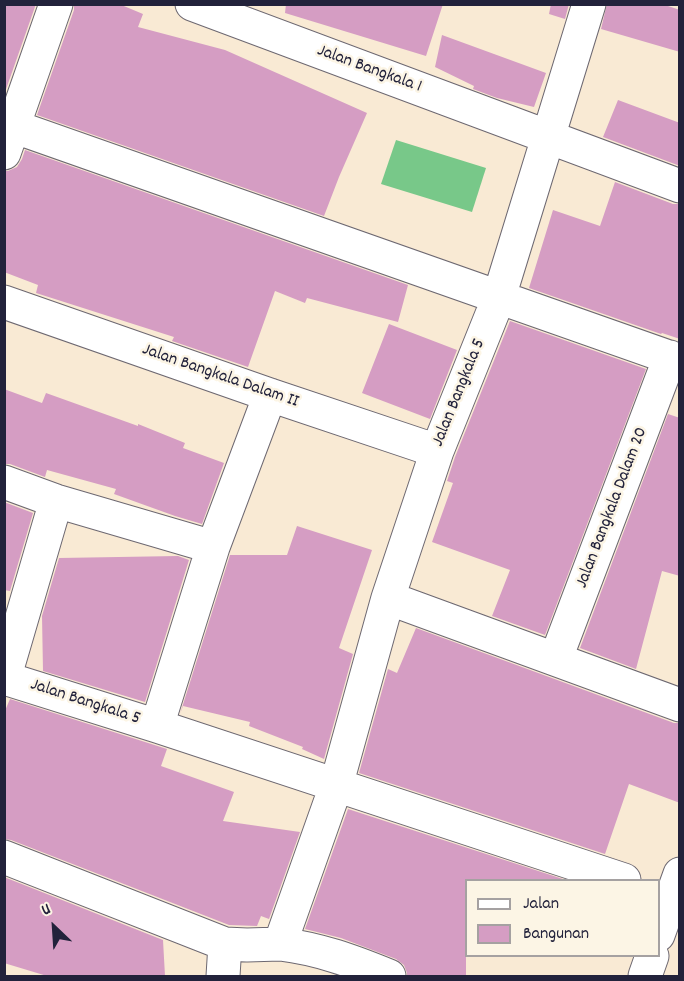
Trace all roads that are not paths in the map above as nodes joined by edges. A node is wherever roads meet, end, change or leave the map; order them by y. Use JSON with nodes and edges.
{"nodes":[{"id":1,"x":56,"y":4,"type":"edge"},
{"id":2,"x":192,"y":4,"type":"edge"},
{"id":3,"x":589,"y":4,"type":"edge"},
{"id":4,"x":7,"y":134,"type":"edge"},
{"id":5,"x":547,"y":136,"type":"junction"},
{"id":6,"x":680,"y":186,"type":"edge"},
{"id":7,"x":499,"y":297,"type":"junction"},
{"id":8,"x":4,"y":302,"type":"edge"},
{"id":9,"x":675,"y":359,"type":"edge"},
{"id":10,"x":270,"y":395,"type":"junction"},
{"id":11,"x":437,"y":451,"type":"junction"},
{"id":12,"x":4,"y":482,"type":"edge"},
{"id":13,"x":56,"y":501,"type":"junction"},
{"id":14,"x":213,"y":547,"type":"junction"},
{"id":15,"x":388,"y":598,"type":"junction"},
{"id":16,"x":556,"y":658,"type":"junction"},
{"id":17,"x":5,"y":678,"type":"edge"},
{"id":18,"x":680,"y":705,"type":"edge"},
{"id":19,"x":157,"y":726,"type":"junction"},
{"id":20,"x":336,"y":786,"type":"junction"},
{"id":21,"x":4,"y":857,"type":"edge"},
{"id":22,"x":621,"y":879,"type":"edge"},
{"id":23,"x":670,"y":886,"type":"edge"},
{"id":24,"x":660,"y":927,"type":"edge"},
{"id":25,"x":225,"y":944,"type":"junction"},
{"id":26,"x":280,"y":944,"type":"junction"},
{"id":27,"x":652,"y":957,"type":"edge"},
{"id":28,"x":223,"y":976,"type":"edge"},
{"id":29,"x":389,"y":976,"type":"edge"},
{"id":30,"x":645,"y":976,"type":"edge"}],
"edges":[{"from":1,"to":4,"type":"street"},
{"from":2,"to":5,"type":"street","name":"Jalan Bangkala 1"},
{"from":3,"to":5,"type":"street","name":"Jalan Bangkala 5"},
{"from":4,"to":7,"type":"street"},
{"from":5,"to":6,"type":"street"},
{"from":5,"to":7,"type":"street","name":"Jalan Bangkala 5"},
{"from":7,"to":9,"type":"street"},
{"from":7,"to":11,"type":"street","name":"Jalan Bangkala 5"},
{"from":8,"to":10,"type":"street","name":"Jalan Bangkala Dalam II"},
{"from":9,"to":16,"type":"street","name":"Jalan Bangkala Dalam 20"},
{"from":10,"to":11,"type":"street","name":"Jalan Bangkala Dalam II"},
{"from":10,"to":14,"type":"street"},
{"from":11,"to":15,"type":"street","name":"Jalan Bangkala 5"},
{"from":12,"to":13,"type":"street"},
{"from":13,"to":14,"type":"street"},
{"from":13,"to":17,"type":"street"},
{"from":14,"to":19,"type":"street"},
{"from":15,"to":16,"type":"street"},
{"from":15,"to":20,"type":"street","name":"Jalan Bangkala 5"},
{"from":16,"to":18,"type":"street"},
{"from":17,"to":19,"type":"street","name":"Jalan Bangkala 5"},
{"from":19,"to":20,"type":"street","name":"Jalan Bangkala 5"},
{"from":20,"to":22,"type":"street","name":"Jalan Bangkala 5"},
{"from":20,"to":26,"type":"street"},
{"from":21,"to":25,"type":"street"},
{"from":23,"to":24,"type":"street"},
{"from":25,"to":26,"type":"street"},
{"from":25,"to":28,"type":"street"},
{"from":26,"to":29,"type":"street"},
{"from":27,"to":30,"type":"street"}]}
